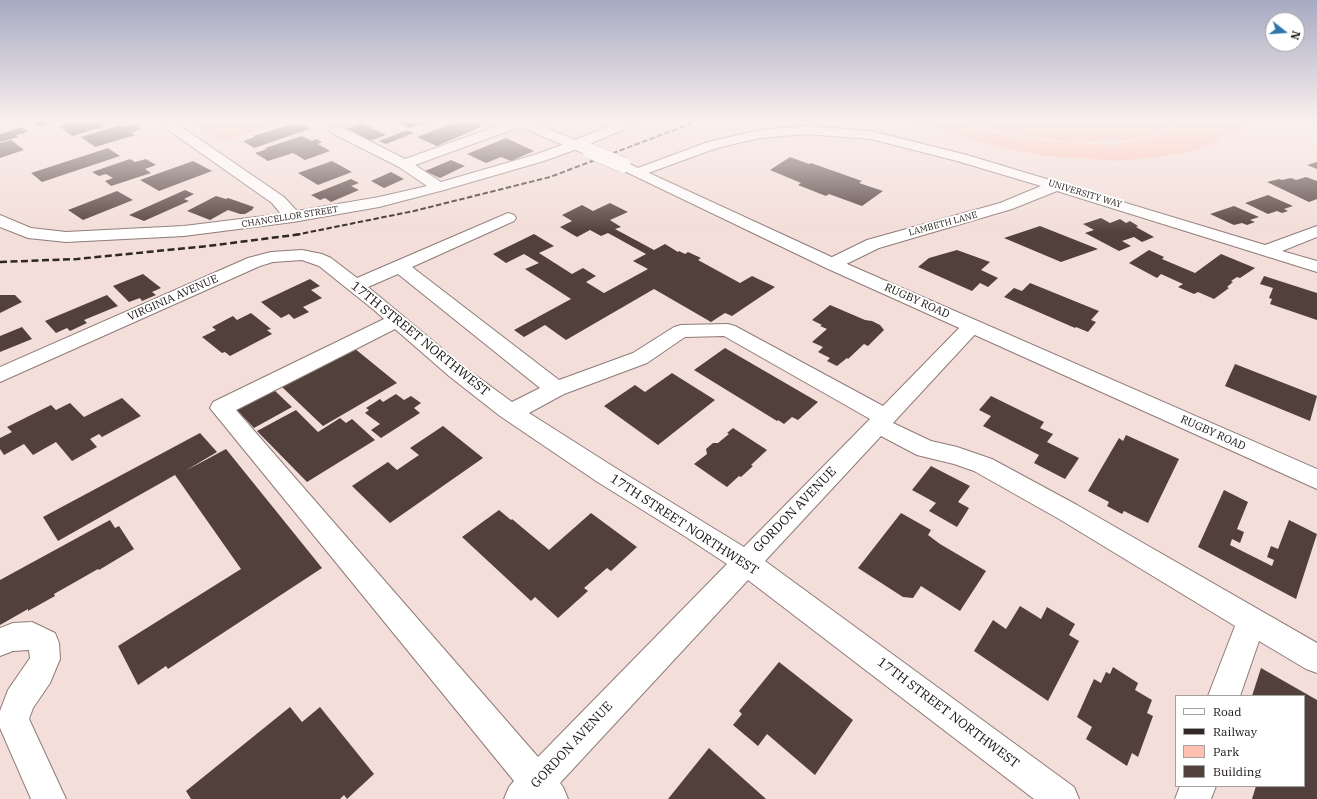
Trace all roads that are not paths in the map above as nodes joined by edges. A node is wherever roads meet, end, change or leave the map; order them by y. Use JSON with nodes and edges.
{"nodes":[{"id":1,"x":218,"y":158,"type":"edge"},
{"id":2,"x":393,"y":158,"type":"edge"},
{"id":3,"x":419,"y":158,"type":"edge"},
{"id":4,"x":538,"y":158,"type":"edge"},
{"id":5,"x":607,"y":158,"type":"edge"},
{"id":6,"x":679,"y":158,"type":"edge"},
{"id":7,"x":959,"y":158,"type":"edge"},
{"id":8,"x":404,"y":164,"type":"junction"},
{"id":9,"x":640,"y":172,"type":"junction"},
{"id":10,"x":1056,"y":186,"type":"junction"},
{"id":11,"x":439,"y":187,"type":"junction"},
{"id":12,"x":293,"y":217,"type":"junction"},
{"id":13,"x":508,"y":218,"type":"dead end"},
{"id":14,"x":0,"y":220,"type":"edge"},
{"id":15,"x":1317,"y":231,"type":"edge"},
{"id":16,"x":1266,"y":251,"type":"junction"},
{"id":17,"x":832,"y":264,"type":"junction"},
{"id":18,"x":399,"y":266,"type":"junction"},
{"id":19,"x":1317,"y":267,"type":"edge"},
{"id":20,"x":351,"y":282,"type":"junction"},
{"id":21,"x":397,"y":320,"type":"junction"},
{"id":22,"x":972,"y":326,"type":"junction"},
{"id":23,"x":0,"y":375,"type":"edge"},
{"id":24,"x":556,"y":389,"type":"junction"},
{"id":25,"x":511,"y":412,"type":"junction"},
{"id":26,"x":881,"y":421,"type":"junction"},
{"id":27,"x":1317,"y":479,"type":"edge"},
{"id":28,"x":745,"y":562,"type":"junction"},
{"id":29,"x":1252,"y":621,"type":"junction"},
{"id":30,"x":0,"y":642,"type":"edge"},
{"id":31,"x":1317,"y":659,"type":"edge"},
{"id":32,"x":1224,"y":695,"type":"edge"},
{"id":33,"x":7,"y":718,"type":"edge"},
{"id":34,"x":1198,"y":787,"type":"edge"},
{"id":35,"x":536,"y":793,"type":"edge"},
{"id":36,"x":48,"y":799,"type":"edge"},
{"id":37,"x":1062,"y":799,"type":"edge"},
{"id":38,"x":1192,"y":799,"type":"edge"}],
"edges":[{"from":1,"to":12,"type":"street"},
{"from":2,"to":8,"type":"street"},
{"from":3,"to":8,"type":"street"},
{"from":4,"to":11,"type":"street","name":"CHANCELLOR STREET"},
{"from":5,"to":9,"type":"street","name":"RUGBY ROAD","bridge":true},
{"from":6,"to":9,"type":"street","name":"UNIVERSITY WAY"},
{"from":7,"to":10,"type":"street","name":"UNIVERSITY WAY"},
{"from":8,"to":11,"type":"street"},
{"from":9,"to":17,"type":"street","name":"RUGBY ROAD"},
{"from":10,"to":16,"type":"street","name":"UNIVERSITY WAY"},
{"from":10,"to":17,"type":"street","name":"LAMBETH LANE"},
{"from":11,"to":12,"type":"street","name":"CHANCELLOR STREET"},
{"from":12,"to":14,"type":"street","name":"CHANCELLOR STREET"},
{"from":13,"to":18,"type":"street"},
{"from":15,"to":16,"type":"street"},
{"from":16,"to":19,"type":"street","name":"UNIVERSITY WAY"},
{"from":17,"to":22,"type":"street","name":"RUGBY ROAD"},
{"from":18,"to":20,"type":"street"},
{"from":18,"to":24,"type":"street"},
{"from":20,"to":21,"type":"street","name":"17TH STREET NORTHWEST"},
{"from":20,"to":23,"type":"street","name":"VIRGINIA AVENUE"},
{"from":21,"to":25,"type":"street","name":"17TH STREET NORTHWEST"},
{"from":21,"to":35,"type":"street"},
{"from":22,"to":26,"type":"street","name":"GORDON AVENUE"},
{"from":22,"to":27,"type":"street","name":"RUGBY ROAD"},
{"from":24,"to":25,"type":"street"},
{"from":24,"to":26,"type":"street"},
{"from":25,"to":28,"type":"street","name":"17TH STREET NORTHWEST"},
{"from":26,"to":28,"type":"street","name":"GORDON AVENUE"},
{"from":26,"to":29,"type":"street"},
{"from":28,"to":35,"type":"street","name":"GORDON AVENUE"},
{"from":28,"to":37,"type":"street","name":"17TH STREET NORTHWEST"},
{"from":29,"to":31,"type":"street"},
{"from":29,"to":32,"type":"street"},
{"from":30,"to":33,"type":"street"},
{"from":33,"to":36,"type":"street"},
{"from":34,"to":38,"type":"street"}]}
